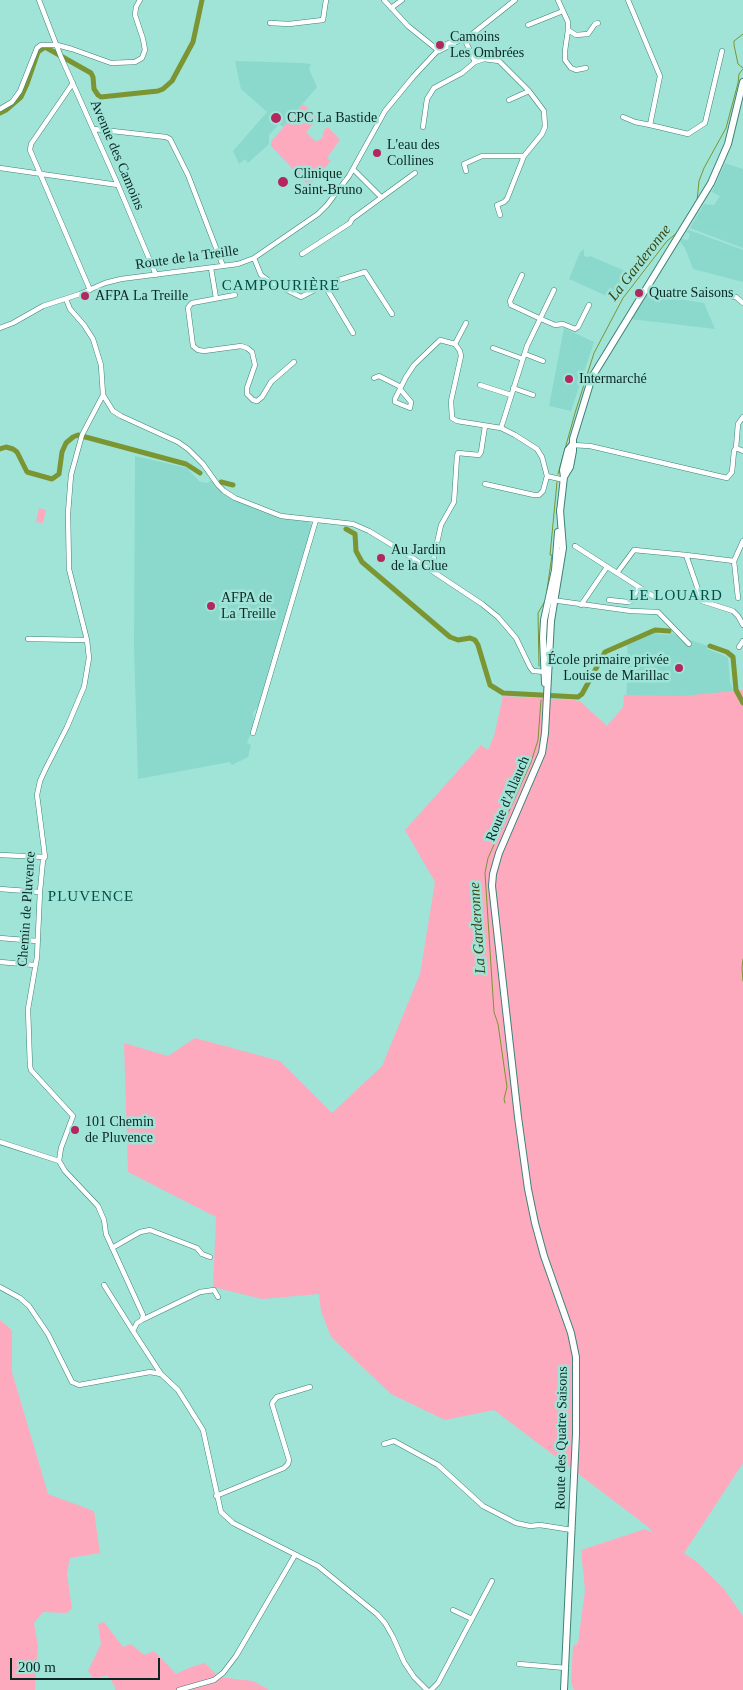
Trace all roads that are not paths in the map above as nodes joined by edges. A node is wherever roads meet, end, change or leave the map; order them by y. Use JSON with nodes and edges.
{"nodes":[{"id":1,"x":39,"y":0,"type":"edge"},
{"id":2,"x":140,"y":0,"type":"edge"},
{"id":3,"x":326,"y":0,"type":"edge"},
{"id":4,"x":384,"y":0,"type":"edge"},
{"id":5,"x":402,"y":0,"type":"edge"},
{"id":6,"x":515,"y":0,"type":"edge"},
{"id":7,"x":558,"y":0,"type":"edge"},
{"id":8,"x":628,"y":0,"type":"edge"},
{"id":9,"x":391,"y":8,"type":"junction"},
{"id":10,"x":563,"y":11,"type":"junction"},
{"id":11,"x":270,"y":23,"type":"dead end"},
{"id":12,"x":598,"y":23,"type":"dead end"},
{"id":13,"x":528,"y":25,"type":"dead end"},
{"id":14,"x":568,"y":30,"type":"junction"},
{"id":15,"x":464,"y":38,"type":"junction"},
{"id":16,"x":58,"y":48,"type":"junction"},
{"id":17,"x":439,"y":51,"type":"junction"},
{"id":18,"x":722,"y":51,"type":"dead end"},
{"id":19,"x":475,"y":62,"type":"junction"},
{"id":20,"x":586,"y":68,"type":"dead end"},
{"id":21,"x":743,"y":82,"type":"edge"},
{"id":22,"x":73,"y":83,"type":"junction"},
{"id":23,"x":529,"y":91,"type":"junction"},
{"id":24,"x":509,"y":100,"type":"dead end"},
{"id":25,"x":0,"y":109,"type":"edge"},
{"id":26,"x":623,"y":117,"type":"dead end"},
{"id":27,"x":650,"y":125,"type":"junction"},
{"id":28,"x":423,"y":126,"type":"dead end"},
{"id":29,"x":94,"y":129,"type":"junction"},
{"id":30,"x":524,"y":156,"type":"junction"},
{"id":31,"x":0,"y":168,"type":"edge"},
{"id":32,"x":353,"y":170,"type":"junction"},
{"id":33,"x":466,"y":171,"type":"dead end"},
{"id":34,"x":39,"y":173,"type":"junction"},
{"id":35,"x":415,"y":173,"type":"dead end"},
{"id":36,"x":118,"y":184,"type":"junction"},
{"id":37,"x":381,"y":198,"type":"junction"},
{"id":38,"x":500,"y":216,"type":"dead end"},
{"id":39,"x":302,"y":254,"type":"dead end"},
{"id":40,"x":254,"y":258,"type":"junction"},
{"id":41,"x":223,"y":266,"type":"junction"},
{"id":42,"x":211,"y":268,"type":"junction"},
{"id":43,"x":156,"y":275,"type":"junction"},
{"id":44,"x":522,"y":275,"type":"dead end"},
{"id":45,"x":324,"y":286,"type":"junction"},
{"id":46,"x":90,"y":290,"type":"junction"},
{"id":47,"x":554,"y":290,"type":"dead end"},
{"id":48,"x":235,"y":295,"type":"dead end"},
{"id":49,"x":721,"y":295,"type":"dead end"},
{"id":50,"x":216,"y":298,"type":"junction"},
{"id":51,"x":66,"y":299,"type":"junction"},
{"id":52,"x":743,"y":303,"type":"edge"},
{"id":53,"x":590,"y":305,"type":"dead end"},
{"id":54,"x":392,"y":314,"type":"dead end"},
{"id":55,"x":541,"y":319,"type":"junction"},
{"id":56,"x":466,"y":323,"type":"dead end"},
{"id":57,"x":0,"y":328,"type":"edge"},
{"id":58,"x":353,"y":333,"type":"dead end"},
{"id":59,"x":455,"y":344,"type":"junction"},
{"id":60,"x":493,"y":348,"type":"dead end"},
{"id":61,"x":524,"y":357,"type":"junction"},
{"id":62,"x":543,"y":361,"type":"dead end"},
{"id":63,"x":294,"y":362,"type":"dead end"},
{"id":64,"x":374,"y":378,"type":"dead end"},
{"id":65,"x":480,"y":385,"type":"dead end"},
{"id":66,"x":401,"y":387,"type":"junction"},
{"id":67,"x":513,"y":388,"type":"junction"},
{"id":68,"x":533,"y":394,"type":"dead end"},
{"id":69,"x":103,"y":395,"type":"junction"},
{"id":70,"x":511,"y":396,"type":"junction"},
{"id":71,"x":743,"y":417,"type":"edge"},
{"id":72,"x":485,"y":426,"type":"junction"},
{"id":73,"x":500,"y":428,"type":"junction"},
{"id":74,"x":572,"y":445,"type":"junction"},
{"id":75,"x":736,"y":448,"type":"junction"},
{"id":76,"x":743,"y":451,"type":"edge"},
{"id":77,"x":547,"y":476,"type":"junction"},
{"id":78,"x":564,"y":478,"type":"junction"},
{"id":79,"x":485,"y":484,"type":"dead end"},
{"id":80,"x":316,"y":520,"type":"junction"},
{"id":81,"x":743,"y":541,"type":"edge"},
{"id":82,"x":575,"y":546,"type":"dead end"},
{"id":83,"x":686,"y":555,"type":"junction"},
{"id":84,"x":734,"y":560,"type":"junction"},
{"id":85,"x":607,"y":567,"type":"junction"},
{"id":86,"x":432,"y":570,"type":"junction"},
{"id":87,"x":618,"y":573,"type":"junction"},
{"id":88,"x":639,"y":587,"type":"junction"},
{"id":89,"x":653,"y":596,"type":"dead end"},
{"id":90,"x":738,"y":598,"type":"dead end"},
{"id":91,"x":552,"y":600,"type":"junction"},
{"id":92,"x":609,"y":600,"type":"dead end"},
{"id":93,"x":581,"y":605,"type":"junction"},
{"id":94,"x":743,"y":625,"type":"edge"},
{"id":95,"x":28,"y":639,"type":"dead end"},
{"id":96,"x":87,"y":640,"type":"junction"},
{"id":97,"x":743,"y":641,"type":"edge"},
{"id":98,"x":689,"y":644,"type":"dead end"},
{"id":99,"x":739,"y":647,"type":"dead end"},
{"id":100,"x":546,"y":672,"type":"junction"},
{"id":101,"x":253,"y":733,"type":"dead end"},
{"id":102,"x":0,"y":855,"type":"edge"},
{"id":103,"x":45,"y":857,"type":"junction"},
{"id":104,"x":0,"y":889,"type":"edge"},
{"id":105,"x":40,"y":892,"type":"junction"},
{"id":106,"x":0,"y":938,"type":"edge"},
{"id":107,"x":37,"y":941,"type":"junction"},
{"id":108,"x":0,"y":962,"type":"edge"},
{"id":109,"x":35,"y":965,"type":"junction"},
{"id":110,"x":516,"y":1104,"type":"joint"},
{"id":111,"x":0,"y":1142,"type":"edge"},
{"id":112,"x":59,"y":1161,"type":"junction"},
{"id":113,"x":112,"y":1248,"type":"junction"},
{"id":114,"x":210,"y":1257,"type":"dead end"},
{"id":115,"x":104,"y":1285,"type":"dead end"},
{"id":116,"x":0,"y":1287,"type":"edge"},
{"id":117,"x":218,"y":1297,"type":"dead end"},
{"id":118,"x":142,"y":1320,"type":"junction"},
{"id":119,"x":133,"y":1331,"type":"junction"},
{"id":120,"x":161,"y":1374,"type":"junction"},
{"id":121,"x":310,"y":1387,"type":"dead end"},
{"id":122,"x":384,"y":1444,"type":"dead end"},
{"id":123,"x":216,"y":1496,"type":"junction"},
{"id":124,"x":572,"y":1530,"type":"junction"},
{"id":125,"x":295,"y":1555,"type":"junction"},
{"id":126,"x":492,"y":1581,"type":"dead end"},
{"id":127,"x":453,"y":1610,"type":"dead end"},
{"id":128,"x":472,"y":1619,"type":"junction"},
{"id":129,"x":519,"y":1664,"type":"dead end"},
{"id":130,"x":566,"y":1668,"type":"junction"},
{"id":131,"x":179,"y":1690,"type":"edge"},
{"id":132,"x":427,"y":1690,"type":"edge"},
{"id":133,"x":431,"y":1690,"type":"edge"},
{"id":134,"x":564,"y":1690,"type":"edge"}],
"edges":[{"from":1,"to":16,"type":"street","name":"Avenue des Camoins"},
{"from":2,"to":16,"type":"street"},
{"from":3,"to":11,"type":"street"},
{"from":4,"to":9,"type":"street"},
{"from":5,"to":9,"type":"street"},
{"from":6,"to":15,"type":"street","name":"Route de la Treille"},
{"from":7,"to":10,"type":"street"},
{"from":8,"to":27,"type":"street"},
{"from":9,"to":17,"type":"street"},
{"from":10,"to":13,"type":"street"},
{"from":10,"to":14,"type":"street"},
{"from":12,"to":14,"type":"street"},
{"from":14,"to":20,"type":"street"},
{"from":15,"to":17,"type":"street","name":"Route de la Treille"},
{"from":15,"to":19,"type":"street"},
{"from":16,"to":22,"type":"street","name":"Avenue des Camoins"},
{"from":16,"to":25,"type":"street"},
{"from":17,"to":32,"type":"street","name":"Route de la Treille"},
{"from":18,"to":27,"type":"street"},
{"from":19,"to":23,"type":"street"},
{"from":19,"to":28,"type":"street"},
{"from":21,"to":74,"type":"main road","name":"Route d'Allauch"},
{"from":22,"to":29,"type":"street","name":"Avenue des Camoins"},
{"from":22,"to":34,"type":"street"},
{"from":23,"to":24,"type":"street"},
{"from":23,"to":30,"type":"street"},
{"from":26,"to":27,"type":"street"},
{"from":29,"to":36,"type":"street","name":"Avenue des Camoins"},
{"from":29,"to":41,"type":"street"},
{"from":30,"to":33,"type":"street"},
{"from":30,"to":38,"type":"street"},
{"from":31,"to":34,"type":"street"},
{"from":32,"to":37,"type":"street"},
{"from":32,"to":40,"type":"street","name":"Route de la Treille"},
{"from":34,"to":36,"type":"street"},
{"from":34,"to":46,"type":"street"},
{"from":35,"to":37,"type":"street"},
{"from":36,"to":43,"type":"street","name":"Avenue des Camoins"},
{"from":37,"to":39,"type":"street"},
{"from":40,"to":41,"type":"street","name":"Route de la Treille"},
{"from":40,"to":45,"type":"street"},
{"from":41,"to":42,"type":"street","name":"Route de la Treille"},
{"from":42,"to":43,"type":"street","name":"Route de la Treille"},
{"from":42,"to":50,"type":"street"},
{"from":43,"to":46,"type":"street","name":"Route de la Treille"},
{"from":44,"to":55,"type":"street"},
{"from":45,"to":54,"type":"street"},
{"from":45,"to":58,"type":"street"},
{"from":46,"to":51,"type":"street","name":"Route de la Treille"},
{"from":47,"to":55,"type":"street"},
{"from":48,"to":50,"type":"street"},
{"from":49,"to":52,"type":"street"},
{"from":50,"to":63,"type":"street"},
{"from":51,"to":57,"type":"street","name":"Route de la Treille"},
{"from":51,"to":69,"type":"street"},
{"from":53,"to":55,"type":"street"},
{"from":55,"to":61,"type":"street"},
{"from":56,"to":59,"type":"street"},
{"from":59,"to":66,"type":"street"},
{"from":59,"to":72,"type":"street"},
{"from":60,"to":61,"type":"street"},
{"from":61,"to":62,"type":"street"},
{"from":61,"to":67,"type":"street"},
{"from":64,"to":66,"type":"street"},
{"from":65,"to":70,"type":"street"},
{"from":66,"to":66,"type":"street"},
{"from":67,"to":68,"type":"street"},
{"from":67,"to":70,"type":"street"},
{"from":69,"to":80,"type":"street"},
{"from":69,"to":96,"type":"street","name":"Chemin de Pluvence"},
{"from":70,"to":73,"type":"street"},
{"from":71,"to":75,"type":"street"},
{"from":72,"to":73,"type":"street"},
{"from":72,"to":86,"type":"street"},
{"from":73,"to":77,"type":"street"},
{"from":74,"to":75,"type":"street"},
{"from":74,"to":78,"type":"main road","name":"Route d'Allauch"},
{"from":75,"to":76,"type":"street"},
{"from":77,"to":78,"type":"street"},
{"from":77,"to":79,"type":"street"},
{"from":78,"to":91,"type":"main road","name":"Route d'Allauch"},
{"from":80,"to":86,"type":"street"},
{"from":80,"to":101,"type":"street"},
{"from":81,"to":84,"type":"street"},
{"from":82,"to":85,"type":"street"},
{"from":83,"to":84,"type":"street"},
{"from":83,"to":87,"type":"street"},
{"from":83,"to":94,"type":"street"},
{"from":84,"to":90,"type":"street"},
{"from":85,"to":87,"type":"street"},
{"from":85,"to":93,"type":"street"},
{"from":86,"to":100,"type":"street"},
{"from":87,"to":88,"type":"street"},
{"from":88,"to":89,"type":"street"},
{"from":88,"to":92,"type":"street"},
{"from":91,"to":93,"type":"street"},
{"from":91,"to":100,"type":"main road","name":"Route d'Allauch"},
{"from":93,"to":98,"type":"street"},
{"from":95,"to":96,"type":"street"},
{"from":96,"to":103,"type":"street","name":"Chemin de Pluvence"},
{"from":97,"to":99,"type":"street"},
{"from":100,"to":110,"type":"main road","name":"Route d'Allauch"},
{"from":102,"to":103,"type":"street"},
{"from":103,"to":105,"type":"street","name":"Chemin de Pluvence"},
{"from":104,"to":105,"type":"street"},
{"from":105,"to":107,"type":"street","name":"Chemin de Pluvence"},
{"from":106,"to":107,"type":"street"},
{"from":107,"to":109,"type":"street","name":"Chemin de Pluvence"},
{"from":108,"to":109,"type":"street"},
{"from":109,"to":112,"type":"street","name":"Chemin de Pluvence"},
{"from":110,"to":124,"type":"main road","name":"Route des Quatre Saisons"},
{"from":111,"to":112,"type":"street"},
{"from":112,"to":113,"type":"street"},
{"from":113,"to":114,"type":"street"},
{"from":113,"to":118,"type":"street"},
{"from":115,"to":119,"type":"street"},
{"from":116,"to":120,"type":"street"},
{"from":117,"to":118,"type":"street"},
{"from":118,"to":119,"type":"street"},
{"from":119,"to":120,"type":"street"},
{"from":120,"to":123,"type":"street"},
{"from":121,"to":123,"type":"street"},
{"from":122,"to":124,"type":"street"},
{"from":123,"to":125,"type":"street"},
{"from":124,"to":130,"type":"main road","name":"Route des Quatre Saisons"},
{"from":125,"to":131,"type":"street"},
{"from":125,"to":132,"type":"street"},
{"from":126,"to":128,"type":"street"},
{"from":127,"to":128,"type":"street"},
{"from":128,"to":133,"type":"street"},
{"from":129,"to":130,"type":"street"},
{"from":130,"to":134,"type":"main road","name":"Route des Quatre Saisons"}]}
